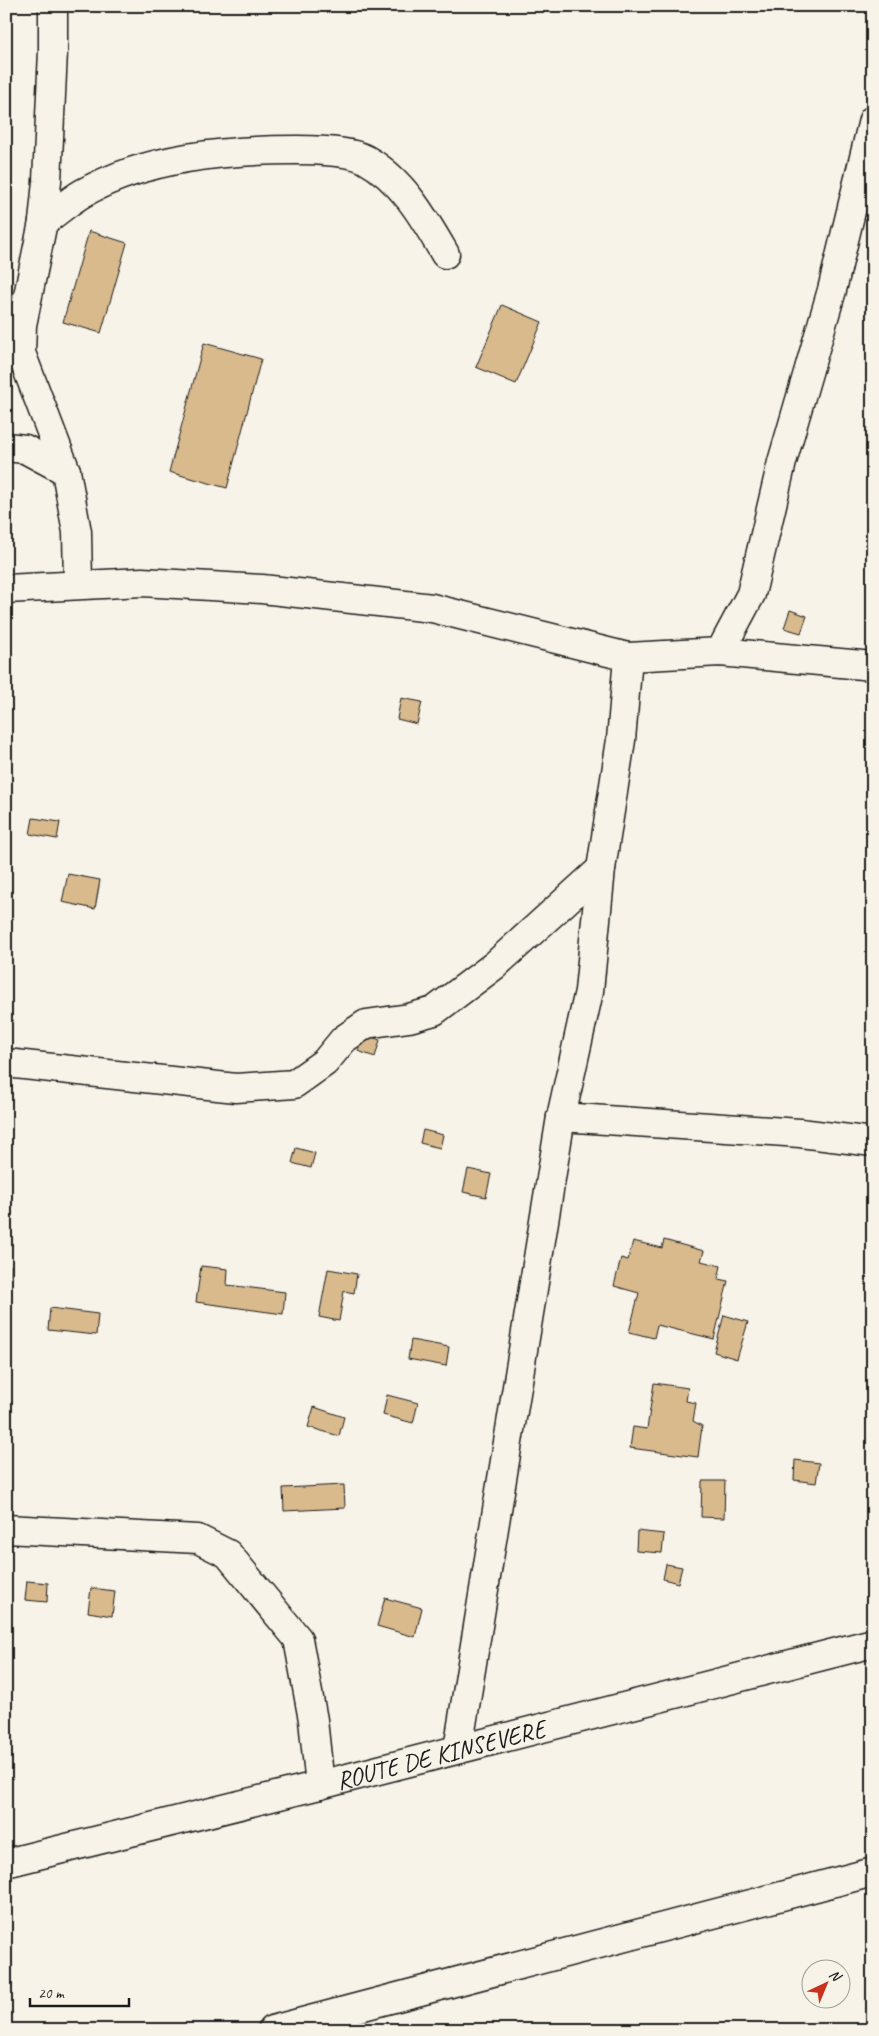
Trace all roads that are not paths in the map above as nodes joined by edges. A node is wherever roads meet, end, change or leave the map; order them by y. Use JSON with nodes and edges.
{"nodes":[{"id":1,"x":52,"y":6,"type":"edge"},
{"id":2,"x":872,"y":126,"type":"edge"},
{"id":3,"x":43,"y":222,"type":"junction"},
{"id":4,"x":445,"y":254,"type":"dead end"},
{"id":5,"x":6,"y":447,"type":"edge"},
{"id":6,"x":66,"y":471,"type":"junction"},
{"id":7,"x":78,"y":584,"type":"junction"},
{"id":8,"x":6,"y":589,"type":"edge"},
{"id":9,"x":720,"y":652,"type":"junction"},
{"id":10,"x":628,"y":657,"type":"junction"},
{"id":11,"x":873,"y":666,"type":"edge"},
{"id":12,"x":601,"y":869,"type":"junction"},
{"id":13,"x":6,"y":1064,"type":"edge"},
{"id":14,"x":561,"y":1117,"type":"junction"},
{"id":15,"x":873,"y":1142,"type":"edge"},
{"id":16,"x":6,"y":1529,"type":"edge"},
{"id":17,"x":873,"y":1643,"type":"edge"},
{"id":18,"x":458,"y":1750,"type":"junction"},
{"id":19,"x":320,"y":1786,"type":"junction"},
{"id":20,"x":6,"y":1863,"type":"edge"},
{"id":21,"x":873,"y":1872,"type":"edge"},
{"id":22,"x":272,"y":2030,"type":"edge"}],
"edges":[{"from":1,"to":3,"type":"street"},
{"from":2,"to":9,"type":"street"},
{"from":3,"to":4,"type":"street"},
{"from":3,"to":6,"type":"street"},
{"from":5,"to":6,"type":"street"},
{"from":6,"to":7,"type":"street"},
{"from":7,"to":8,"type":"street"},
{"from":7,"to":10,"type":"street"},
{"from":9,"to":10,"type":"street"},
{"from":9,"to":11,"type":"street"},
{"from":10,"to":12,"type":"street"},
{"from":12,"to":13,"type":"street"},
{"from":12,"to":14,"type":"street"},
{"from":14,"to":15,"type":"street"},
{"from":14,"to":18,"type":"street"},
{"from":16,"to":19,"type":"street"},
{"from":17,"to":18,"type":"street","name":"ROUTE DE KINSEVERE"},
{"from":18,"to":19,"type":"street","name":"ROUTE DE KINSEVERE"},
{"from":19,"to":20,"type":"street","name":"ROUTE DE KINSEVERE"},
{"from":21,"to":22,"type":"street"}]}
